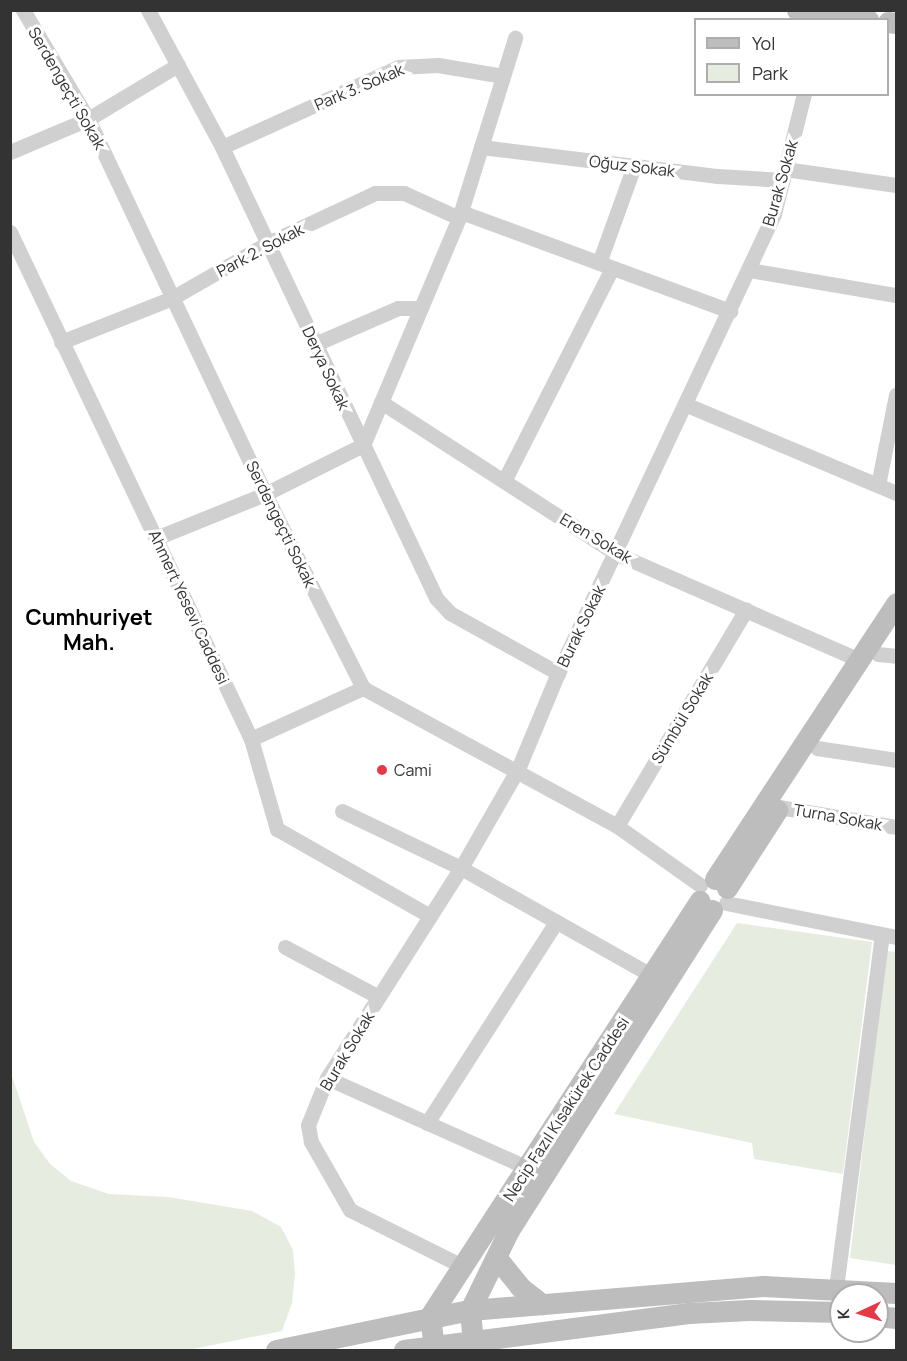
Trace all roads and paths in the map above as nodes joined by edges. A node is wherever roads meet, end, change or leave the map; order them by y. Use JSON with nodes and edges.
{"nodes":[{"id":1,"x":23,"y":10,"type":"edge"},
{"id":2,"x":148,"y":10,"type":"edge"},
{"id":3,"x":796,"y":10,"type":"edge"},
{"id":4,"x":823,"y":17,"type":"edge"},
{"id":5,"x":515,"y":38,"type":"dead end"},
{"id":6,"x":178,"y":65,"type":"junction"},
{"id":7,"x":503,"y":76,"type":"junction"},
{"id":8,"x":804,"y":96,"type":"edge"},
{"id":9,"x":88,"y":119,"type":"junction"},
{"id":10,"x":222,"y":147,"type":"junction"},
{"id":11,"x":481,"y":147,"type":"junction"},
{"id":12,"x":10,"y":152,"type":"edge"},
{"id":13,"x":634,"y":166,"type":"junction"},
{"id":14,"x":784,"y":175,"type":"junction"},
{"id":15,"x":897,"y":185,"type":"edge"},
{"id":16,"x":460,"y":215,"type":"junction"},
{"id":17,"x":10,"y":232,"type":"edge"},
{"id":18,"x":268,"y":243,"type":"junction"},
{"id":19,"x":605,"y":265,"type":"junction"},
{"id":20,"x":749,"y":270,"type":"junction"},
{"id":21,"x":897,"y":296,"type":"edge"},
{"id":22,"x":172,"y":298,"type":"junction"},
{"id":23,"x":421,"y":308,"type":"junction"},
{"id":24,"x":730,"y":311,"type":"junction"},
{"id":25,"x":61,"y":342,"type":"junction"},
{"id":26,"x":315,"y":344,"type":"junction"},
{"id":27,"x":897,"y":395,"type":"edge"},
{"id":28,"x":381,"y":402,"type":"junction"},
{"id":29,"x":687,"y":405,"type":"junction"},
{"id":30,"x":363,"y":445,"type":"junction"},
{"id":31,"x":504,"y":481,"type":"junction"},
{"id":32,"x":878,"y":485,"type":"junction"},
{"id":33,"x":897,"y":493,"type":"edge"},
{"id":34,"x":265,"y":494,"type":"junction"},
{"id":35,"x":156,"y":538,"type":"junction"},
{"id":36,"x":617,"y":554,"type":"junction"},
{"id":37,"x":897,"y":603,"type":"edge"},
{"id":38,"x":746,"y":610,"type":"junction"},
{"id":39,"x":897,"y":626,"type":"edge"},
{"id":40,"x":878,"y":656,"type":"edge"},
{"id":41,"x":558,"y":673,"type":"junction"},
{"id":42,"x":363,"y":688,"type":"junction"},
{"id":43,"x":251,"y":739,"type":"junction"},
{"id":44,"x":817,"y":748,"type":"junction"},
{"id":45,"x":897,"y":760,"type":"edge"},
{"id":46,"x":518,"y":769,"type":"junction"},
{"id":47,"x":779,"y":807,"type":"junction"},
{"id":48,"x":342,"y":811,"type":"dead end"},
{"id":49,"x":617,"y":826,"type":"junction"},
{"id":50,"x":897,"y":827,"type":"edge"},
{"id":51,"x":461,"y":868,"type":"junction"},
{"id":52,"x":713,"y":894,"type":"junction"},
{"id":53,"x":430,"y":916,"type":"junction"},
{"id":54,"x":556,"y":922,"type":"junction"},
{"id":55,"x":889,"y":936,"type":"edge"},
{"id":56,"x":285,"y":946,"type":"dead end"},
{"id":57,"x":651,"y":975,"type":"junction"},
{"id":58,"x":379,"y":997,"type":"junction"},
{"id":59,"x":327,"y":1078,"type":"junction"},
{"id":60,"x":427,"y":1123,"type":"junction"},
{"id":61,"x":528,"y":1168,"type":"junction"},
{"id":62,"x":496,"y":1257,"type":"junction"},
{"id":63,"x":464,"y":1267,"type":"junction"},
{"id":64,"x":837,"y":1283,"type":"edge"},
{"id":65,"x":829,"y":1288,"type":"edge"},
{"id":66,"x":542,"y":1304,"type":"junction"},
{"id":67,"x":470,"y":1310,"type":"junction"},
{"id":68,"x":829,"y":1312,"type":"edge"},
{"id":69,"x":430,"y":1316,"type":"junction"},
{"id":70,"x":473,"y":1341,"type":"junction"},
{"id":71,"x":434,"y":1346,"type":"junction"},
{"id":72,"x":276,"y":1350,"type":"edge"},
{"id":73,"x":404,"y":1350,"type":"edge"}],
"edges":[{"from":1,"to":9,"type":"street","name":"Serdengeçti Sokak"},
{"from":2,"to":6,"type":"street","name":"Derya Sokak"},
{"from":3,"to":4,"type":"street"},
{"from":5,"to":7,"type":"street"},
{"from":6,"to":9,"type":"street"},
{"from":6,"to":10,"type":"street","name":"Derya Sokak"},
{"from":7,"to":10,"type":"street","name":"Park 3. Sokak"},
{"from":7,"to":11,"type":"street"},
{"from":8,"to":14,"type":"street","name":"Burak Sokak"},
{"from":9,"to":12,"type":"street"},
{"from":9,"to":22,"type":"street","name":"Serdengeçti Sokak"},
{"from":10,"to":18,"type":"street","name":"Derya Sokak"},
{"from":11,"to":13,"type":"street","name":"Oğuz Sokak"},
{"from":11,"to":16,"type":"street"},
{"from":13,"to":14,"type":"street","name":"Oğuz Sokak"},
{"from":13,"to":19,"type":"street"},
{"from":14,"to":15,"type":"street","name":"Oğuz Sokak"},
{"from":14,"to":20,"type":"street","name":"Burak Sokak"},
{"from":16,"to":18,"type":"street","name":"Park 2. Sokak"},
{"from":16,"to":19,"type":"street","name":"Park 2. Sokak"},
{"from":16,"to":23,"type":"street"},
{"from":17,"to":25,"type":"street","name":"Ahmert Yesevi Caddesi"},
{"from":18,"to":22,"type":"street","name":"Park 2. Sokak"},
{"from":18,"to":26,"type":"street","name":"Derya Sokak"},
{"from":19,"to":24,"type":"street","name":"Park 2. Sokak"},
{"from":19,"to":31,"type":"street"},
{"from":20,"to":21,"type":"street"},
{"from":20,"to":24,"type":"street","name":"Burak Sokak"},
{"from":22,"to":25,"type":"street","name":"Park 2. Sokak"},
{"from":22,"to":34,"type":"street","name":"Serdengeçti Sokak"},
{"from":23,"to":26,"type":"street"},
{"from":23,"to":28,"type":"street"},
{"from":24,"to":29,"type":"street","name":"Burak Sokak"},
{"from":25,"to":35,"type":"street","name":"Ahmert Yesevi Caddesi"},
{"from":26,"to":30,"type":"street","name":"Derya Sokak"},
{"from":27,"to":32,"type":"street"},
{"from":28,"to":30,"type":"street"},
{"from":28,"to":31,"type":"street","name":"Eren Sokak"},
{"from":29,"to":32,"type":"street"},
{"from":29,"to":36,"type":"street","name":"Burak Sokak"},
{"from":30,"to":34,"type":"street"},
{"from":30,"to":41,"type":"street","name":"Derya Sokak"},
{"from":31,"to":36,"type":"street","name":"Eren Sokak"},
{"from":32,"to":33,"type":"street"},
{"from":34,"to":35,"type":"street"},
{"from":34,"to":42,"type":"street","name":"Serdengeçti Sokak"},
{"from":35,"to":43,"type":"street","name":"Ahmert Yesevi Caddesi"},
{"from":36,"to":38,"type":"street","name":"Eren Sokak"},
{"from":36,"to":41,"type":"street","name":"Burak Sokak"},
{"from":37,"to":40,"type":"street","name":"Necip Fazıl Kısakürek Caddesi"},
{"from":38,"to":40,"type":"street","name":"Eren Sokak"},
{"from":38,"to":49,"type":"street","name":"Sümbül Sokak"},
{"from":39,"to":40,"type":"street","name":"Necip Fazıl Kısakürek Caddesi"},
{"from":40,"to":44,"type":"street","name":"Necip Fazıl Kısakürek Caddesi"},
{"from":40,"to":52,"type":"street","name":"Necip Fazıl Kısakürek Caddesi"},
{"from":41,"to":46,"type":"street","name":"Burak Sokak"},
{"from":42,"to":43,"type":"street"},
{"from":42,"to":46,"type":"street"},
{"from":43,"to":53,"type":"street","name":"Ahmert Yesevi Caddesi"},
{"from":44,"to":45,"type":"street"},
{"from":44,"to":47,"type":"street","name":"Necip Fazıl Kısakürek Caddesi"},
{"from":46,"to":49,"type":"street"},
{"from":46,"to":51,"type":"street","name":"Burak Sokak"},
{"from":47,"to":50,"type":"street","name":"Turna Sokak"},
{"from":47,"to":52,"type":"street","name":"Necip Fazıl Kısakürek Caddesi"},
{"from":48,"to":51,"type":"street"},
{"from":49,"to":52,"type":"street"},
{"from":51,"to":53,"type":"street","name":"Burak Sokak"},
{"from":51,"to":54,"type":"street"},
{"from":52,"to":55,"type":"street"},
{"from":52,"to":57,"type":"street","name":"Necip Fazıl Kısakürek Caddesi"},
{"from":52,"to":62,"type":"street","name":"Necip Fazıl Kısakürek Caddesi"},
{"from":53,"to":58,"type":"street","name":"Burak Sokak"},
{"from":54,"to":57,"type":"street"},
{"from":54,"to":60,"type":"street"},
{"from":55,"to":64,"type":"street"},
{"from":56,"to":58,"type":"street"},
{"from":57,"to":61,"type":"street","name":"Necip Fazıl Kısakürek Caddesi"},
{"from":58,"to":59,"type":"street","name":"Burak Sokak"},
{"from":59,"to":60,"type":"street"},
{"from":59,"to":63,"type":"street","name":"Burak Sokak"},
{"from":60,"to":61,"type":"street"},
{"from":61,"to":63,"type":"street","name":"Necip Fazıl Kısakürek Caddesi"},
{"from":62,"to":66,"type":"street"},
{"from":62,"to":67,"type":"street","name":"Necip Fazıl Kısakürek Caddesi"},
{"from":63,"to":69,"type":"street","name":"Necip Fazıl Kısakürek Caddesi"},
{"from":65,"to":66,"type":"street"},
{"from":66,"to":67,"type":"street"},
{"from":67,"to":69,"type":"street"},
{"from":67,"to":70,"type":"street"},
{"from":68,"to":70,"type":"street"},
{"from":69,"to":71,"type":"street"},
{"from":69,"to":72,"type":"street"},
{"from":70,"to":71,"type":"street"},
{"from":71,"to":73,"type":"street"}]}
